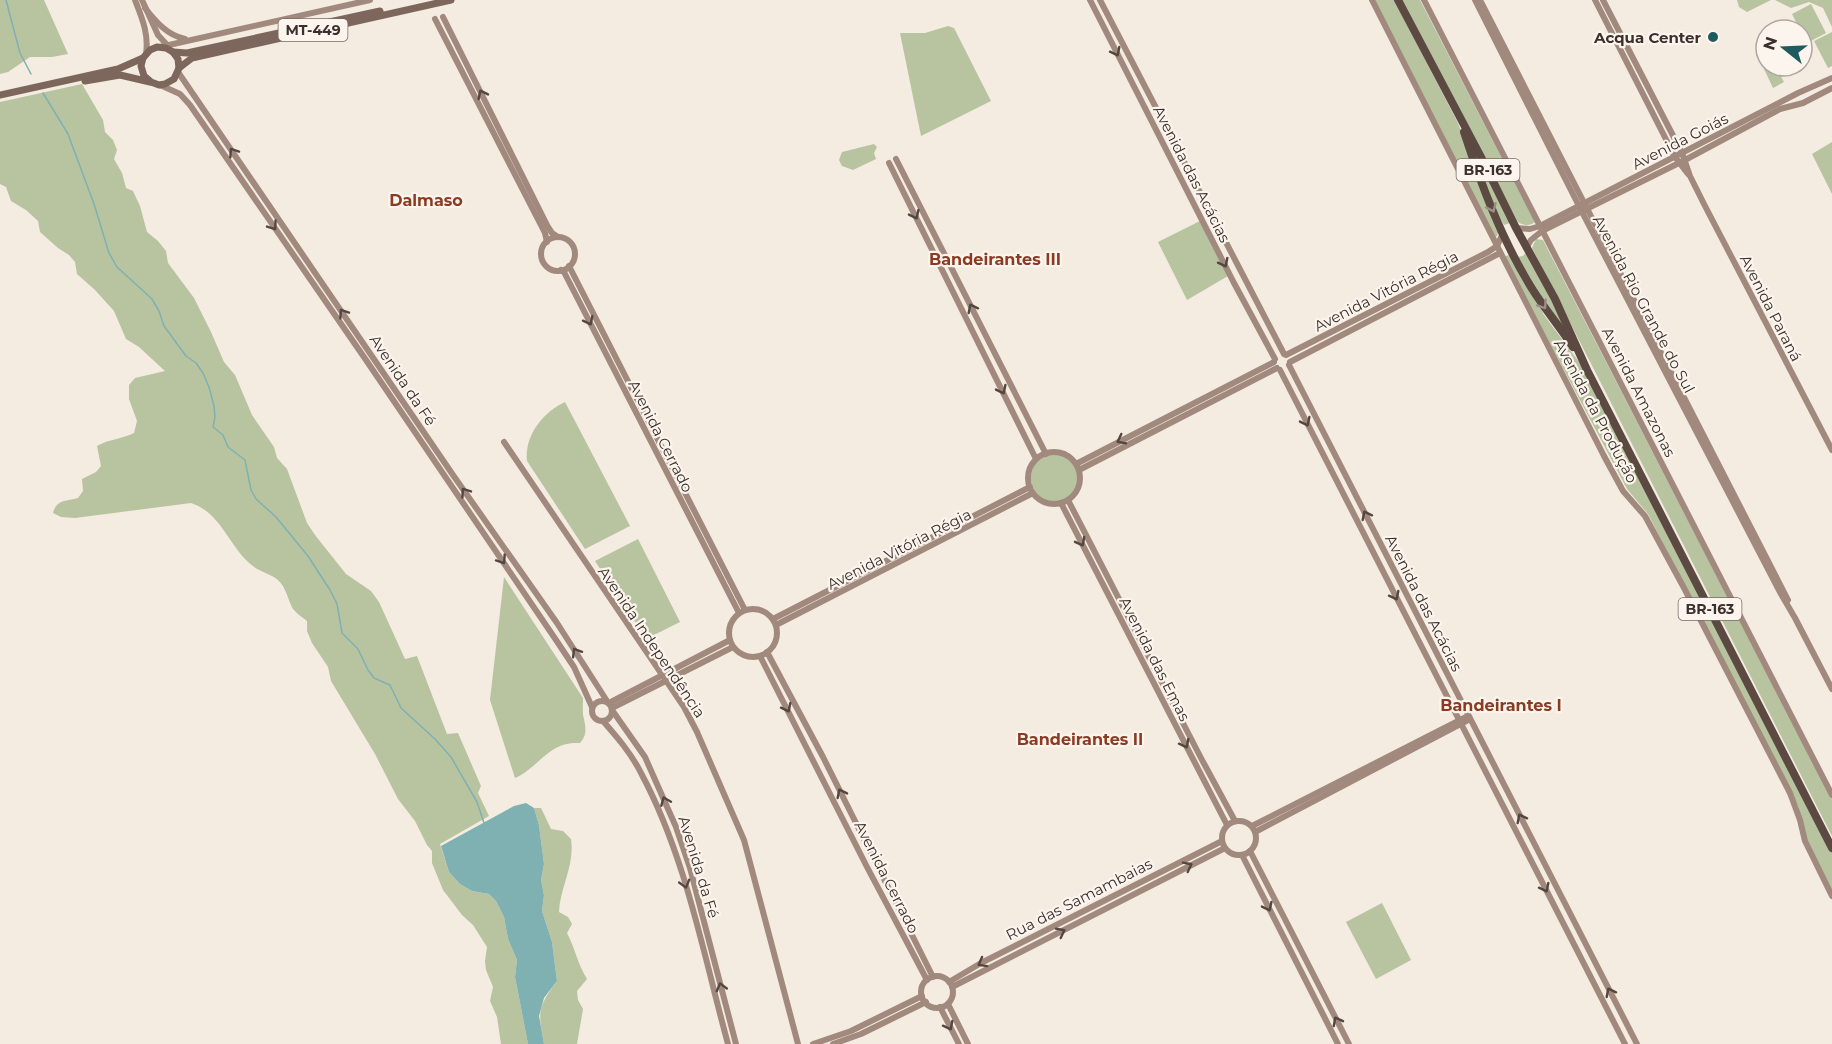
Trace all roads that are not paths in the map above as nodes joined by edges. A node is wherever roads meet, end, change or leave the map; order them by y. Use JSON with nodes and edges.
{"nodes":[{"id":1,"x":135,"y":0,"type":"edge"},
{"id":2,"x":142,"y":0,"type":"edge"},
{"id":3,"x":370,"y":0,"type":"edge"},
{"id":4,"x":430,"y":0,"type":"edge"},
{"id":5,"x":451,"y":0,"type":"edge"},
{"id":6,"x":1090,"y":0,"type":"edge"},
{"id":7,"x":1100,"y":0,"type":"edge"},
{"id":8,"x":1372,"y":0,"type":"edge"},
{"id":9,"x":1398,"y":0,"type":"edge"},
{"id":10,"x":1424,"y":0,"type":"edge"},
{"id":11,"x":1475,"y":0,"type":"edge"},
{"id":12,"x":1480,"y":0,"type":"edge"},
{"id":13,"x":1595,"y":0,"type":"edge"},
{"id":14,"x":1603,"y":0,"type":"edge"},
{"id":15,"x":145,"y":8,"type":"junction"},
{"id":16,"x":443,"y":17,"type":"dead end"},
{"id":17,"x":435,"y":19,"type":"dead end"},
{"id":18,"x":192,"y":39,"type":"junction"},
{"id":19,"x":168,"y":48,"type":"junction"},
{"id":20,"x":144,"y":56,"type":"junction"},
{"id":21,"x":178,"y":70,"type":"junction"},
{"id":22,"x":1832,"y":78,"type":"edge"},
{"id":23,"x":151,"y":82,"type":"junction"},
{"id":24,"x":159,"y":85,"type":"junction"},
{"id":25,"x":1819,"y":85,"type":"junction"},
{"id":26,"x":1832,"y":88,"type":"edge"},
{"id":27,"x":1822,"y":94,"type":"junction"},
{"id":28,"x":1793,"y":96,"type":"junction"},
{"id":29,"x":0,"y":97,"type":"edge"},
{"id":30,"x":1795,"y":106,"type":"junction"},
{"id":31,"x":1458,"y":113,"type":"junction"},
{"id":32,"x":1680,"y":158,"type":"junction"},
{"id":33,"x":896,"y":159,"type":"dead end"},
{"id":34,"x":889,"y":163,"type":"dead end"},
{"id":35,"x":1584,"y":208,"type":"junction"},
{"id":36,"x":1516,"y":228,"type":"junction"},
{"id":37,"x":1541,"y":229,"type":"junction"},
{"id":38,"x":1503,"y":233,"type":"junction"},
{"id":39,"x":558,"y":237,"type":"junction"},
{"id":40,"x":547,"y":242,"type":"junction"},
{"id":41,"x":1497,"y":246,"type":"junction"},
{"id":42,"x":1526,"y":248,"type":"junction"},
{"id":43,"x":1500,"y":253,"type":"junction"},
{"id":44,"x":1514,"y":255,"type":"junction"},
{"id":45,"x":569,"y":266,"type":"junction"},
{"id":46,"x":561,"y":270,"type":"junction"},
{"id":47,"x":1285,"y":355,"type":"junction"},
{"id":48,"x":1290,"y":364,"type":"junction"},
{"id":49,"x":1276,"y":365,"type":"junction"},
{"id":50,"x":1587,"y":370,"type":"junction"},
{"id":51,"x":504,"y":442,"type":"dead end"},
{"id":52,"x":1832,"y":450,"type":"edge"},
{"id":53,"x":1046,"y":454,"type":"junction"},
{"id":54,"x":1036,"y":459,"type":"junction"},
{"id":55,"x":1077,"y":467,"type":"junction"},
{"id":56,"x":1031,"y":490,"type":"junction"},
{"id":57,"x":1068,"y":500,"type":"junction"},
{"id":58,"x":1061,"y":503,"type":"junction"},
{"id":59,"x":742,"y":611,"type":"junction"},
{"id":60,"x":774,"y":622,"type":"junction"},
{"id":61,"x":730,"y":640,"type":"junction"},
{"id":62,"x":733,"y":647,"type":"junction"},
{"id":63,"x":767,"y":652,"type":"junction"},
{"id":64,"x":760,"y":656,"type":"junction"},
{"id":65,"x":663,"y":678,"type":"junction"},
{"id":66,"x":1832,"y":689,"type":"edge"},
{"id":67,"x":610,"y":706,"type":"junction"},
{"id":68,"x":592,"y":707,"type":"junction"},
{"id":69,"x":1469,"y":718,"type":"junction"},
{"id":70,"x":603,"y":721,"type":"junction"},
{"id":71,"x":1459,"y":722,"type":"junction"},
{"id":72,"x":1832,"y":795,"type":"edge"},
{"id":73,"x":1235,"y":820,"type":"junction"},
{"id":74,"x":1227,"y":825,"type":"junction"},
{"id":75,"x":1254,"y":829,"type":"junction"},
{"id":76,"x":1222,"y":841,"type":"junction"},
{"id":77,"x":1225,"y":848,"type":"junction"},
{"id":78,"x":1832,"y":848,"type":"edge"},
{"id":79,"x":1250,"y":850,"type":"junction"},
{"id":80,"x":1242,"y":855,"type":"junction"},
{"id":81,"x":1832,"y":896,"type":"edge"},
{"id":82,"x":930,"y":979,"type":"junction"},
{"id":83,"x":951,"y":984,"type":"junction"},
{"id":84,"x":924,"y":999,"type":"junction"},
{"id":85,"x":948,"y":1004,"type":"junction"},
{"id":86,"x":940,"y":1007,"type":"junction"},
{"id":87,"x":728,"y":1044,"type":"edge"},
{"id":88,"x":736,"y":1044,"type":"edge"},
{"id":89,"x":798,"y":1044,"type":"edge"},
{"id":90,"x":813,"y":1044,"type":"edge"},
{"id":91,"x":832,"y":1044,"type":"edge"},
{"id":92,"x":959,"y":1044,"type":"edge"},
{"id":93,"x":968,"y":1044,"type":"edge"},
{"id":94,"x":1338,"y":1044,"type":"edge"},
{"id":95,"x":1349,"y":1044,"type":"edge"},
{"id":96,"x":1625,"y":1044,"type":"edge"},
{"id":97,"x":1636,"y":1044,"type":"edge"}],
"edges":[{"from":1,"to":20,"type":"street"},
{"from":2,"to":15,"type":"street"},
{"from":3,"to":18,"type":"street"},
{"from":4,"to":19,"type":"main road","number":"MT-449"},
{"from":5,"to":21,"type":"main road","number":"MT-449"},
{"from":6,"to":49,"type":"street","name":"Avenida das Acácias","one_way":true},
{"from":7,"to":47,"type":"street","name":"Avenida das Acácias"},
{"from":8,"to":41,"type":"street","name":"Avenida da Produção"},
{"from":9,"to":31,"type":"highway","number":"BR-163"},
{"from":10,"to":37,"type":"street","name":"Avenida Amazonas"},
{"from":11,"to":35,"type":"street","name":"Avenida Rio Grande do Sul"},
{"from":12,"to":35,"type":"street","name":"Avenida Rio Grande do Sul"},
{"from":13,"to":32,"type":"street","name":"Avenida Paraná"},
{"from":14,"to":32,"type":"street","name":"Avenida Paraná"},
{"from":15,"to":18,"type":"street"},
{"from":15,"to":19,"type":"street"},
{"from":39,"to":16,"type":"street","one_way":true},
{"from":17,"to":40,"type":"street"},
{"from":18,"to":19,"type":"street"},
{"from":19,"to":20,"type":"main road","number":"MT-449"},
{"from":19,"to":21,"type":"main road"},
{"from":20,"to":23,"type":"main road"},
{"from":20,"to":29,"type":"main road","number":"MT-449"},
{"from":21,"to":24,"type":"main road","number":"MT-449"},
{"from":67,"to":21,"type":"street","name":"Avenida da Fé","one_way":true},
{"from":22,"to":25,"type":"street","name":"Avenida Goiás"},
{"from":23,"to":24,"type":"main road","number":"MT-449"},
{"from":23,"to":29,"type":"main road","number":"MT-449"},
{"from":24,"to":68,"type":"street","name":"Avenida da Fé","one_way":true},
{"from":25,"to":27,"type":"street"},
{"from":25,"to":28,"type":"street","name":"Avenida Goiás"},
{"from":26,"to":27,"type":"street","name":"Avenida Goiás"},
{"from":27,"to":30,"type":"street","name":"Avenida Goiás"},
{"from":28,"to":30,"type":"street"},
{"from":28,"to":32,"type":"street","name":"Avenida Goiás"},
{"from":30,"to":32,"type":"street","name":"Avenida Goiás"},
{"from":31,"to":36,"type":"highway","number":"BR-163"},
{"from":31,"to":38,"type":"highway","number":"BR-163","one_way":true},
{"from":32,"to":35,"type":"street","name":"Avenida Goiás"},
{"from":32,"to":52,"type":"street","name":"Avenida Paraná"},
{"from":53,"to":33,"type":"street","one_way":true},
{"from":34,"to":54,"type":"street","one_way":true},
{"from":35,"to":37,"type":"street","name":"Avenida Goiás"},
{"from":35,"to":66,"type":"street","name":"Avenida Rio Grande do Sul"},
{"from":36,"to":37,"type":"street"},
{"from":36,"to":38,"type":"highway"},
{"from":36,"to":42,"type":"highway","number":"BR-163"},
{"from":37,"to":42,"type":"street"},
{"from":37,"to":72,"type":"street","name":"Avenida Amazonas"},
{"from":38,"to":41,"type":"street"},
{"from":38,"to":44,"type":"highway","number":"BR-163"},
{"from":39,"to":40,"type":"street"},
{"from":39,"to":45,"type":"street"},
{"from":40,"to":46,"type":"street"},
{"from":41,"to":43,"type":"street","name":"Avenida da Produção"},
{"from":41,"to":47,"type":"street","name":"Avenida Vitória Régia"},
{"from":42,"to":44,"type":"highway"},
{"from":42,"to":50,"type":"highway","number":"BR-163"},
{"from":43,"to":44,"type":"street"},
{"from":43,"to":48,"type":"street","name":"Avenida Vitória Régia"},
{"from":43,"to":81,"type":"street","name":"Avenida da Produção"},
{"from":44,"to":50,"type":"highway","number":"BR-163","one_way":true},
{"from":45,"to":46,"type":"street"},
{"from":45,"to":59,"type":"street","name":"Avenida Cerrado"},
{"from":46,"to":59,"type":"street","name":"Avenida Cerrado","one_way":true},
{"from":47,"to":48,"type":"street","name":"Avenida das Acácias"},
{"from":47,"to":49,"type":"street","name":"Avenida Vitória Régia"},
{"from":48,"to":49,"type":"street","name":"Avenida Vitória Régia"},
{"from":69,"to":48,"type":"street","name":"Avenida das Acácias","one_way":true},
{"from":49,"to":55,"type":"street"},
{"from":49,"to":71,"type":"street","name":"Avenida das Acácias","one_way":true},
{"from":50,"to":78,"type":"highway","number":"BR-163"},
{"from":51,"to":65,"type":"street","name":"Avenida Independência"},
{"from":53,"to":54,"type":"street"},
{"from":53,"to":55,"type":"street"},
{"from":54,"to":56,"type":"street"},
{"from":55,"to":57,"type":"street"},
{"from":56,"to":58,"type":"street"},
{"from":56,"to":60,"type":"street","name":"Avenida Vitória Régia"},
{"from":57,"to":58,"type":"street"},
{"from":57,"to":73,"type":"street","name":"Avenida das Emas"},
{"from":58,"to":74,"type":"street","name":"Avenida das Emas","one_way":true},
{"from":59,"to":60,"type":"street"},
{"from":59,"to":61,"type":"street"},
{"from":60,"to":63,"type":"street"},
{"from":61,"to":62,"type":"street"},
{"from":61,"to":65,"type":"street"},
{"from":62,"to":64,"type":"street"},
{"from":62,"to":65,"type":"street"},
{"from":63,"to":64,"type":"street"},
{"from":82,"to":63,"type":"street","name":"Avenida Cerrado","one_way":true},
{"from":64,"to":82,"type":"street","name":"Avenida Cerrado","one_way":true},
{"from":65,"to":67,"type":"street"},
{"from":65,"to":89,"type":"street","name":"Avenida Independência"},
{"from":67,"to":68,"type":"street"},
{"from":67,"to":70,"type":"street"},
{"from":88,"to":67,"type":"street","name":"Avenida da Fé","one_way":true},
{"from":68,"to":70,"type":"street"},
{"from":69,"to":71,"type":"street"},
{"from":97,"to":69,"type":"street","name":"Avenida das Acácias","one_way":true},
{"from":70,"to":87,"type":"street","name":"Avenida da Fé","one_way":true},
{"from":71,"to":75,"type":"street"},
{"from":71,"to":96,"type":"street","name":"Avenida das Acácias","one_way":true},
{"from":73,"to":74,"type":"street"},
{"from":73,"to":75,"type":"street"},
{"from":74,"to":76,"type":"street"},
{"from":75,"to":79,"type":"street"},
{"from":76,"to":77,"type":"street"},
{"from":76,"to":83,"type":"street","name":"Rua das Samambaias","one_way":true},
{"from":77,"to":80,"type":"street"},
{"from":83,"to":77,"type":"street","name":"Rua das Samambaias","one_way":true},
{"from":79,"to":80,"type":"street"},
{"from":95,"to":79,"type":"street","one_way":true},
{"from":80,"to":94,"type":"street","one_way":true},
{"from":82,"to":83,"type":"street"},
{"from":82,"to":84,"type":"street"},
{"from":83,"to":85,"type":"street"},
{"from":84,"to":86,"type":"street"},
{"from":84,"to":90,"type":"street"},
{"from":84,"to":91,"type":"street"},
{"from":85,"to":86,"type":"street"},
{"from":85,"to":93,"type":"street"},
{"from":86,"to":92,"type":"street","one_way":true}]}
